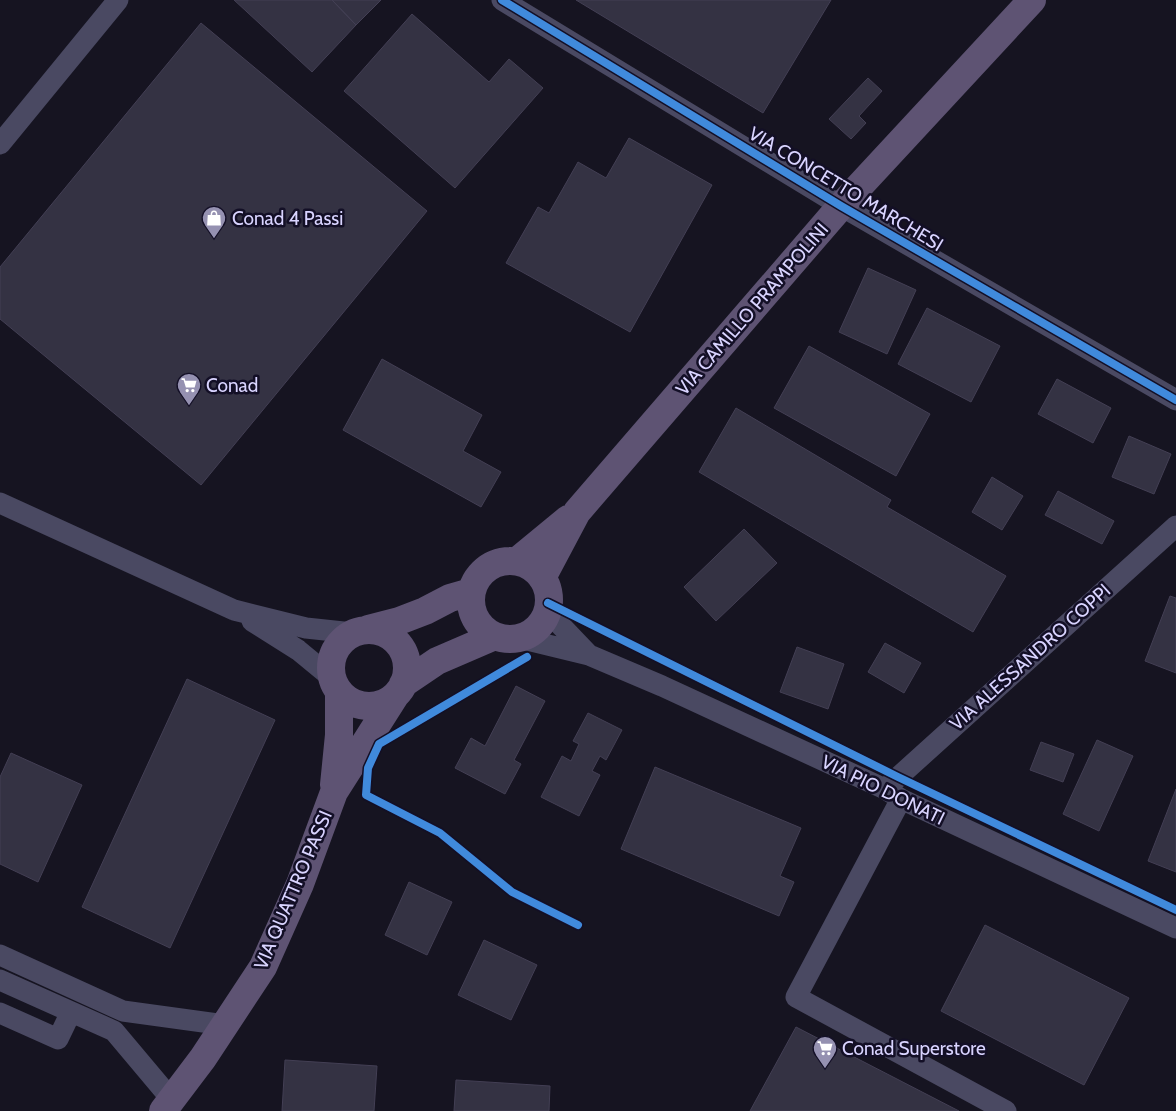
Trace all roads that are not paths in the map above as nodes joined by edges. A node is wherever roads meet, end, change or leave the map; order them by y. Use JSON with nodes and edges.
{"nodes":[{"id":1,"x":118,"y":0,"type":"edge"},
{"id":2,"x":502,"y":0,"type":"edge"},
{"id":3,"x":1032,"y":0,"type":"edge"},
{"id":4,"x":0,"y":144,"type":"edge"},
{"id":5,"x":841,"y":206,"type":"junction"},
{"id":6,"x":1176,"y":400,"type":"edge"},
{"id":7,"x":0,"y":503,"type":"edge"},
{"id":8,"x":577,"y":512,"type":"junction"},
{"id":9,"x":1176,"y":526,"type":"edge"},
{"id":10,"x":517,"y":561,"type":"junction"},
{"id":11,"x":542,"y":578,"type":"junction"},
{"id":12,"x":471,"y":592,"type":"junction"},
{"id":13,"x":234,"y":610,"type":"junction"},
{"id":14,"x":547,"y":611,"type":"junction"},
{"id":15,"x":360,"y":631,"type":"junction"},
{"id":16,"x":507,"y":637,"type":"junction"},
{"id":17,"x":589,"y":655,"type":"junction"},
{"id":18,"x":336,"y":685,"type":"junction"},
{"id":19,"x":399,"y":690,"type":"junction"},
{"id":20,"x":334,"y":792,"type":"junction"},
{"id":21,"x":893,"y":794,"type":"junction"},
{"id":22,"x":1176,"y":928,"type":"edge"},
{"id":23,"x":0,"y":955,"type":"edge"},
{"id":24,"x":0,"y":980,"type":"edge"},
{"id":25,"x":71,"y":1012,"type":"junction"},
{"id":26,"x":0,"y":1013,"type":"edge"},
{"id":27,"x":225,"y":1025,"type":"junction"},
{"id":28,"x":168,"y":1106,"type":"edge"},
{"id":29,"x":1006,"y":1111,"type":"edge"}],
"edges":[{"from":1,"to":4,"type":"street"},
{"from":2,"to":5,"type":"street","name":"VIA CONCETTO MARCHESI"},
{"from":3,"to":5,"type":"main road","name":"VIA CAMILLO PRAMPOLINI"},
{"from":5,"to":6,"type":"street","name":"VIA CONCETTO MARCHESI"},
{"from":5,"to":8,"type":"main road","name":"VIA CAMILLO PRAMPOLINI"},
{"from":7,"to":13,"type":"street"},
{"from":8,"to":10,"type":"main road","name":"VIA CAMILLO PRAMPOLINI"},
{"from":8,"to":11,"type":"main road","name":"VIA CAMILLO PRAMPOLINI"},
{"from":9,"to":21,"type":"street","name":"VIA ALESSANDRO COPPI"},
{"from":10,"to":11,"type":"main road"},
{"from":10,"to":12,"type":"main road"},
{"from":11,"to":14,"type":"main road"},
{"from":12,"to":15,"type":"main road"},
{"from":12,"to":16,"type":"main road","name":"VIA PIO DONATI"},
{"from":13,"to":15,"type":"street"},
{"from":13,"to":18,"type":"street"},
{"from":14,"to":16,"type":"main road"},
{"from":14,"to":17,"type":"street","name":"VIA PIO DONATI"},
{"from":15,"to":18,"type":"main road"},
{"from":15,"to":19,"type":"main road"},
{"from":16,"to":17,"type":"street","name":"VIA PIO DONATI"},
{"from":16,"to":19,"type":"main road"},
{"from":17,"to":21,"type":"street","name":"VIA PIO DONATI"},
{"from":18,"to":19,"type":"main road"},
{"from":18,"to":20,"type":"main road","name":"VIA QUATTRO PASSI"},
{"from":19,"to":20,"type":"main road","name":"VIA QUATTRO PASSI"},
{"from":20,"to":27,"type":"main road","name":"VIA QUATTRO PASSI"},
{"from":21,"to":22,"type":"street","name":"VIA PIO DONATI"},
{"from":21,"to":29,"type":"street","name":"VIA ALESSANDRO COPPI"},
{"from":23,"to":27,"type":"street"},
{"from":24,"to":25,"type":"street"},
{"from":25,"to":26,"type":"street"},
{"from":25,"to":28,"type":"street"},
{"from":27,"to":28,"type":"main road","name":"VIA QUATTRO PASSI"}]}
